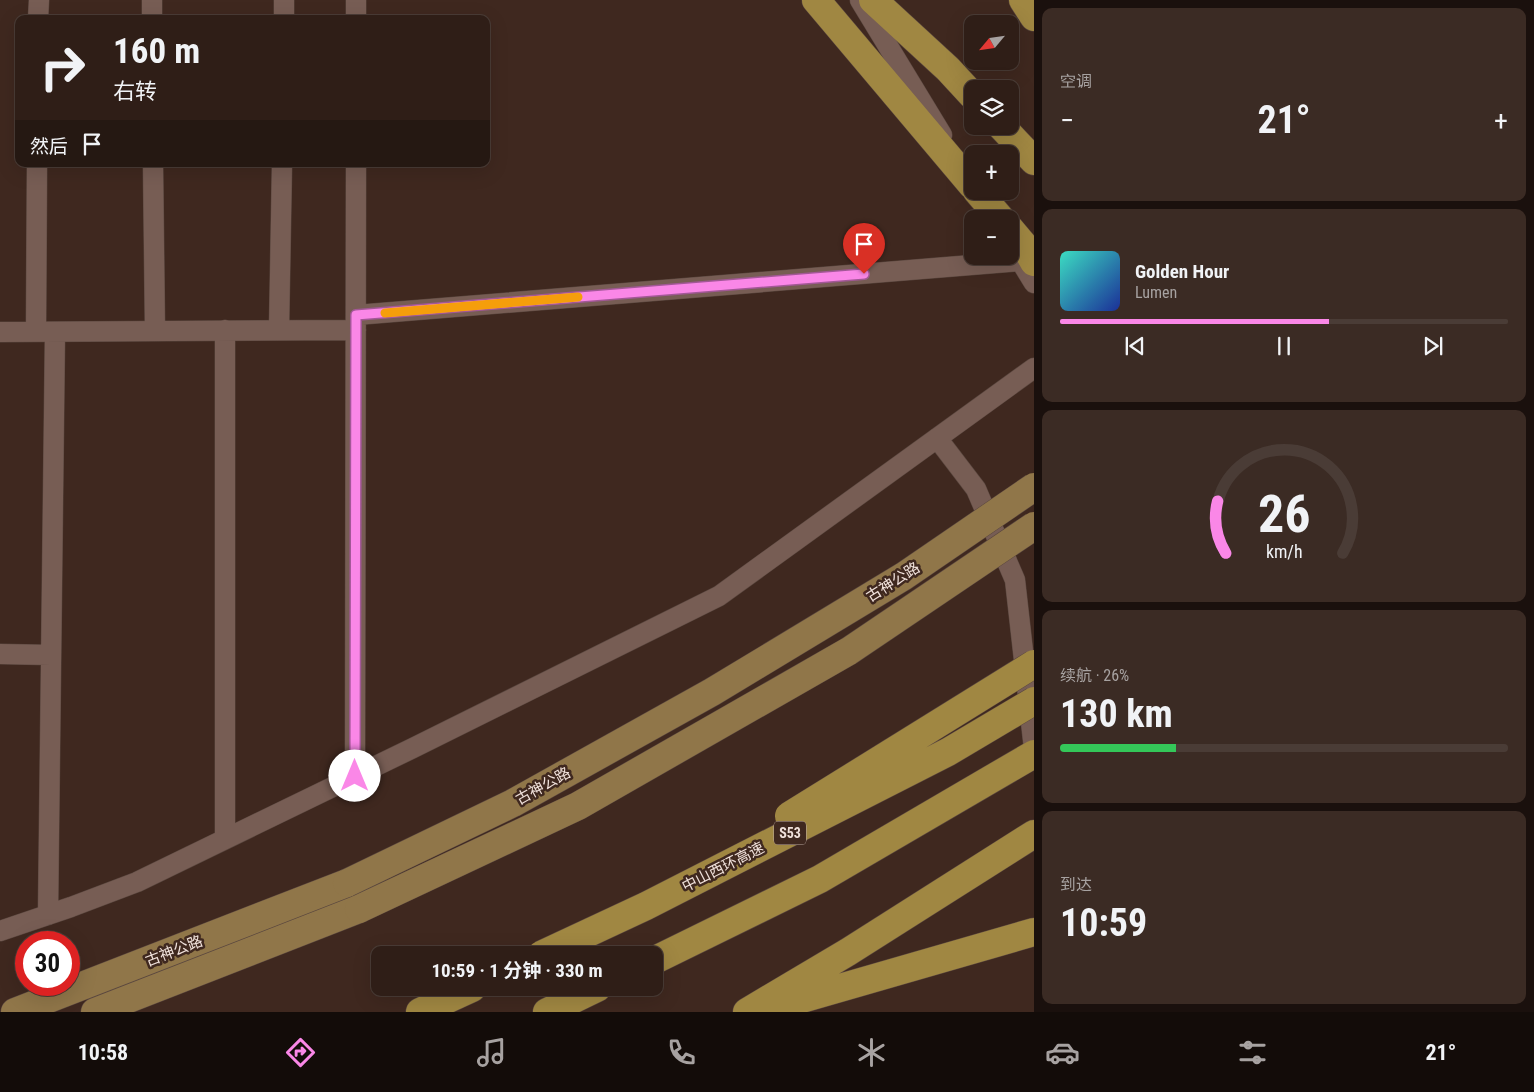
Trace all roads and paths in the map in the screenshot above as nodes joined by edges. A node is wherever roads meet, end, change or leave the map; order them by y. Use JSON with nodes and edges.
{"nodes":[{"id":1,"x":38,"y":0,"type":"edge"},
{"id":2,"x":152,"y":0,"type":"edge"},
{"id":3,"x":284,"y":0,"type":"edge"},
{"id":4,"x":356,"y":0,"type":"edge"},
{"id":5,"x":816,"y":0,"type":"edge"},
{"id":6,"x":860,"y":0,"type":"edge"},
{"id":7,"x":873,"y":0,"type":"edge"},
{"id":8,"x":1023,"y":0,"type":"edge"},
{"id":9,"x":38,"y":15,"type":"edge"},
{"id":10,"x":152,"y":15,"type":"edge"},
{"id":11,"x":284,"y":15,"type":"edge"},
{"id":12,"x":356,"y":15,"type":"edge"},
{"id":13,"x":1034,"y":17,"type":"edge"},
{"id":14,"x":964,"y":86,"type":"edge"},
{"id":15,"x":1010,"y":135,"type":"edge"},
{"id":16,"x":1034,"y":161,"type":"edge"},
{"id":17,"x":37,"y":167,"type":"edge"},
{"id":18,"x":154,"y":167,"type":"edge"},
{"id":19,"x":282,"y":167,"type":"edge"},
{"id":20,"x":356,"y":167,"type":"edge"},
{"id":21,"x":964,"y":171,"type":"edge"},
{"id":22,"x":964,"y":175,"type":"edge"},
{"id":23,"x":985,"y":200,"type":"edge"},
{"id":24,"x":993,"y":210,"type":"edge"},
{"id":25,"x":1019,"y":240,"type":"edge"},
{"id":26,"x":1027,"y":262,"type":"edge"},
{"id":27,"x":1034,"y":283,"type":"edge"},
{"id":28,"x":356,"y":322,"type":"junction"},
{"id":29,"x":225,"y":330,"type":"junction"},
{"id":30,"x":279,"y":330,"type":"junction"},
{"id":31,"x":155,"y":331,"type":"junction"},
{"id":32,"x":0,"y":332,"type":"edge"},
{"id":33,"x":46,"y":332,"type":"junction"},
{"id":34,"x":1034,"y":368,"type":"edge"},
{"id":35,"x":937,"y":438,"type":"junction"},
{"id":36,"x":1034,"y":487,"type":"edge"},
{"id":37,"x":1034,"y":526,"type":"edge"},
{"id":38,"x":0,"y":654,"type":"edge"},
{"id":39,"x":51,"y":655,"type":"junction"},
{"id":40,"x":1034,"y":664,"type":"edge"},
{"id":41,"x":1034,"y":701,"type":"edge"},
{"id":42,"x":1034,"y":749,"type":"edge"},
{"id":43,"x":1034,"y":754,"type":"edge"},
{"id":44,"x":355,"y":776,"type":"junction"},
{"id":45,"x":1034,"y":834,"type":"edge"},
{"id":46,"x":225,"y":839,"type":"junction"},
{"id":47,"x":646,"y":906,"type":"junction"},
{"id":48,"x":48,"y":915,"type":"junction"},
{"id":49,"x":0,"y":931,"type":"edge"},
{"id":50,"x":1034,"y":932,"type":"edge"},
{"id":51,"x":560,"y":946,"type":"edge"},
{"id":52,"x":663,"y":956,"type":"edge"},
{"id":53,"x":455,"y":996,"type":"edge"},
{"id":54,"x":580,"y":996,"type":"edge"},
{"id":55,"x":15,"y":1012,"type":"edge"},
{"id":56,"x":95,"y":1012,"type":"edge"},
{"id":57,"x":420,"y":1012,"type":"edge"},
{"id":58,"x":547,"y":1012,"type":"edge"},
{"id":59,"x":747,"y":1012,"type":"edge"},
{"id":60,"x":758,"y":1012,"type":"edge"}],
"edges":[{"from":1,"to":9,"type":"street"},
{"from":2,"to":10,"type":"street"},
{"from":3,"to":11,"type":"street"},
{"from":4,"to":12,"type":"street"},
{"from":5,"to":22,"type":"highway"},
{"from":6,"to":21,"type":"street"},
{"from":7,"to":14,"type":"highway"},
{"from":8,"to":13,"type":"highway"},
{"from":15,"to":16,"type":"highway"},
{"from":17,"to":33,"type":"street"},
{"from":18,"to":31,"type":"street"},
{"from":19,"to":30,"type":"street"},
{"from":20,"to":28,"type":"street"},
{"from":23,"to":24,"type":"highway"},
{"from":25,"to":26,"type":"highway"},
{"from":26,"to":27,"type":"street"},
{"from":26,"to":28,"type":"street"},
{"from":28,"to":30,"type":"street"},
{"from":28,"to":44,"type":"street"},
{"from":29,"to":30,"type":"street"},
{"from":29,"to":31,"type":"street"},
{"from":29,"to":46,"type":"street"},
{"from":31,"to":33,"type":"street"},
{"from":32,"to":33,"type":"street"},
{"from":33,"to":39,"type":"street"},
{"from":34,"to":35,"type":"street"},
{"from":35,"to":42,"type":"street"},
{"from":35,"to":44,"type":"street"},
{"from":36,"to":55,"type":"main road","name":"古神公路","bridge":true},
{"from":37,"to":56,"type":"main road","name":"古神公路","bridge":true},
{"from":38,"to":39,"type":"street"},
{"from":39,"to":48,"type":"street"},
{"from":40,"to":47,"type":"highway","bridge":true},
{"from":41,"to":47,"type":"highway","name":"中山西环高速","number":"S53","bridge":true},
{"from":43,"to":52,"type":"highway"},
{"from":44,"to":46,"type":"street"},
{"from":45,"to":59,"type":"highway"},
{"from":46,"to":48,"type":"street"},
{"from":47,"to":51,"type":"highway","name":"中山西环高速","number":"S53","bridge":true},
{"from":48,"to":49,"type":"street"},
{"from":50,"to":60,"type":"highway"},
{"from":53,"to":57,"type":"highway"},
{"from":54,"to":58,"type":"highway"}]}
